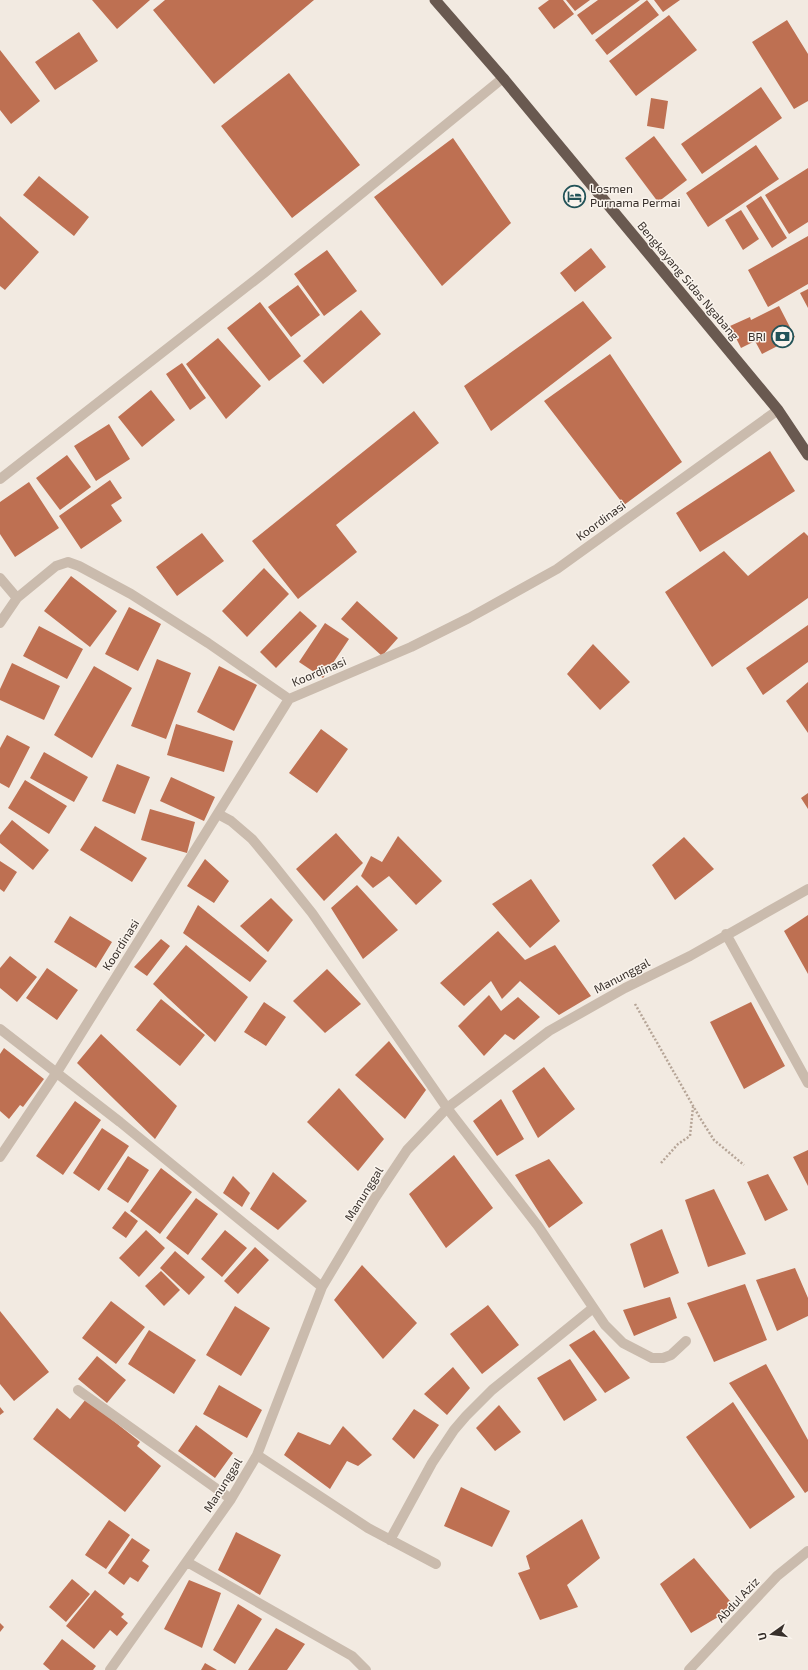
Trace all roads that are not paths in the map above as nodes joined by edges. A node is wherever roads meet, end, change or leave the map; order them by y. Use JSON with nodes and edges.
{"nodes":[{"id":1,"x":435,"y":0,"type":"edge"},
{"id":2,"x":503,"y":78,"type":"junction"},
{"id":3,"x":778,"y":410,"type":"junction"},
{"id":4,"x":808,"y":455,"type":"edge"},
{"id":5,"x":0,"y":479,"type":"edge"},
{"id":6,"x":0,"y":578,"type":"edge"},
{"id":7,"x":17,"y":598,"type":"junction"},
{"id":8,"x":0,"y":623,"type":"edge"},
{"id":9,"x":289,"y":699,"type":"junction"},
{"id":10,"x":218,"y":814,"type":"junction"},
{"id":11,"x":808,"y":889,"type":"edge"},
{"id":12,"x":726,"y":934,"type":"junction"},
{"id":13,"x":0,"y":1030,"type":"edge"},
{"id":14,"x":57,"y":1072,"type":"junction"},
{"id":15,"x":808,"y":1083,"type":"edge"},
{"id":16,"x":447,"y":1108,"type":"junction"},
{"id":17,"x":0,"y":1157,"type":"edge"},
{"id":18,"x":322,"y":1287,"type":"junction"},
{"id":19,"x":593,"y":1308,"type":"junction"},
{"id":20,"x":686,"y":1341,"type":"dead end"},
{"id":21,"x":78,"y":1390,"type":"dead end"},
{"id":22,"x":257,"y":1455,"type":"junction"},
{"id":23,"x":231,"y":1499,"type":"junction"},
{"id":24,"x":390,"y":1540,"type":"junction"},
{"id":25,"x":808,"y":1551,"type":"edge"},
{"id":26,"x":187,"y":1562,"type":"junction"},
{"id":27,"x":436,"y":1564,"type":"dead end"},
{"id":28,"x":110,"y":1670,"type":"edge"},
{"id":29,"x":366,"y":1670,"type":"edge"},
{"id":30,"x":689,"y":1670,"type":"edge"}],
"edges":[{"from":1,"to":2,"type":"highway","name":"Bengkayang Sidas Ngabang"},
{"from":2,"to":3,"type":"highway","name":"Bengkayang Sidas Ngabang"},
{"from":2,"to":5,"type":"street"},
{"from":3,"to":4,"type":"highway","name":"Bengkayang Sidas Ngabang"},
{"from":3,"to":9,"type":"street","name":"Koordinasi"},
{"from":6,"to":7,"type":"street"},
{"from":7,"to":8,"type":"street"},
{"from":7,"to":9,"type":"street"},
{"from":9,"to":10,"type":"street","name":"Koordinasi"},
{"from":10,"to":14,"type":"street","name":"Koordinasi"},
{"from":10,"to":16,"type":"street"},
{"from":11,"to":12,"type":"street","name":"Manunggal"},
{"from":12,"to":15,"type":"street"},
{"from":12,"to":16,"type":"street","name":"Manunggal"},
{"from":13,"to":14,"type":"street"},
{"from":14,"to":17,"type":"street","name":"Koordinasi"},
{"from":14,"to":18,"type":"street"},
{"from":16,"to":18,"type":"street","name":"Manunggal"},
{"from":16,"to":19,"type":"street"},
{"from":18,"to":22,"type":"street","name":"Manunggal"},
{"from":19,"to":20,"type":"street"},
{"from":19,"to":24,"type":"street"},
{"from":21,"to":23,"type":"street"},
{"from":22,"to":23,"type":"street","name":"Manunggal"},
{"from":22,"to":24,"type":"street"},
{"from":23,"to":26,"type":"street","name":"Manunggal"},
{"from":24,"to":27,"type":"street"},
{"from":25,"to":30,"type":"street","name":"Abdul Aziz"},
{"from":26,"to":28,"type":"street","name":"Manunggal"},
{"from":26,"to":29,"type":"street"}]}
